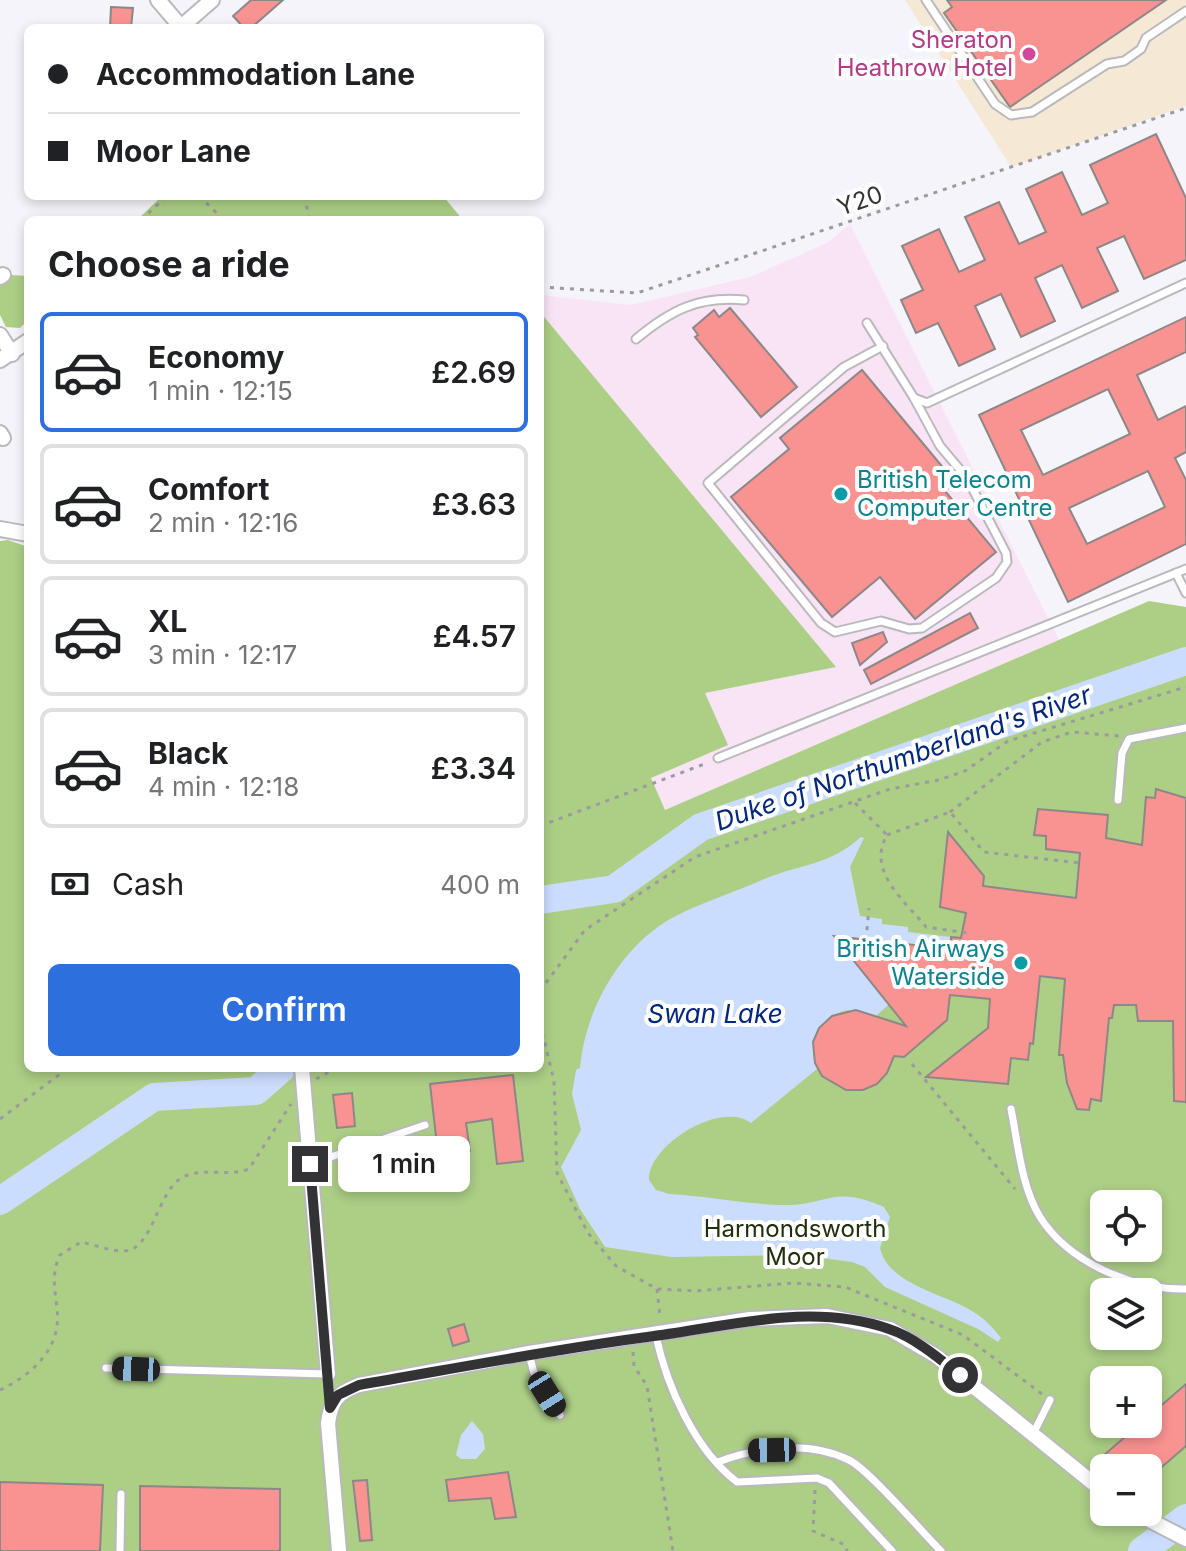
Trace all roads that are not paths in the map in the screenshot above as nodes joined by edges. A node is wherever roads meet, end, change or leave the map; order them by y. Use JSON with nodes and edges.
{"nodes":[{"id":1,"x":158,"y":0,"type":"edge"},
{"id":2,"x":212,"y":0,"type":"edge"},
{"id":3,"x":926,"y":0,"type":"edge"},
{"id":4,"x":1186,"y":11,"type":"edge"},
{"id":5,"x":178,"y":24,"type":"edge"},
{"id":6,"x":184,"y":24,"type":"edge"},
{"id":7,"x":1186,"y":283,"type":"edge"},
{"id":8,"x":744,"y":300,"type":"dead end"},
{"id":9,"x":867,"y":323,"type":"dead end"},
{"id":10,"x":0,"y":335,"type":"edge"},
{"id":11,"x":636,"y":339,"type":"dead end"},
{"id":12,"x":24,"y":344,"type":"edge"},
{"id":13,"x":883,"y":346,"type":"junction"},
{"id":14,"x":6,"y":357,"type":"edge"},
{"id":15,"x":914,"y":398,"type":"junction"},
{"id":16,"x":0,"y":529,"type":"edge"},
{"id":17,"x":24,"y":533,"type":"edge"},
{"id":18,"x":1186,"y":569,"type":"edge"},
{"id":19,"x":1176,"y":573,"type":"junction"},
{"id":20,"x":1186,"y":593,"type":"edge"},
{"id":21,"x":1186,"y":728,"type":"edge"},
{"id":22,"x":718,"y":758,"type":"road end"},
{"id":23,"x":1118,"y":800,"type":"dead end"},
{"id":24,"x":303,"y":1072,"type":"edge"},
{"id":25,"x":1011,"y":1109,"type":"dead end"},
{"id":26,"x":425,"y":1125,"type":"dead end"},
{"id":27,"x":310,"y":1164,"type":"junction"},
{"id":28,"x":1186,"y":1289,"type":"edge"},
{"id":29,"x":659,"y":1330,"type":"junction"},
{"id":30,"x":529,"y":1353,"type":"junction"},
{"id":31,"x":106,"y":1368,"type":"dead end"},
{"id":32,"x":328,"y":1374,"type":"junction"},
{"id":33,"x":1050,"y":1400,"type":"road end"},
{"id":34,"x":330,"y":1408,"type":"junction"},
{"id":35,"x":560,"y":1415,"type":"dead end"},
{"id":36,"x":1033,"y":1434,"type":"junction"},
{"id":37,"x":718,"y":1462,"type":"junction"},
{"id":38,"x":1090,"y":1481,"type":"edge"},
{"id":39,"x":121,"y":1494,"type":"dead end"},
{"id":40,"x":1157,"y":1526,"type":"edge"},
{"id":41,"x":1186,"y":1539,"type":"edge"},
{"id":42,"x":120,"y":1551,"type":"edge"},
{"id":43,"x":339,"y":1551,"type":"edge"},
{"id":44,"x":892,"y":1551,"type":"edge"},
{"id":45,"x":941,"y":1551,"type":"edge"}],
"edges":[{"from":1,"to":5,"type":"street"},
{"from":2,"to":6,"type":"street"},
{"from":3,"to":4,"type":"lane"},
{"from":7,"to":15,"type":"lane"},
{"from":8,"to":11,"type":"lane"},
{"from":9,"to":13,"type":"lane"},
{"from":10,"to":14,"type":"street"},
{"from":12,"to":14,"type":"street"},
{"from":13,"to":15,"type":"lane"},
{"from":13,"to":15,"type":"lane"},
{"from":16,"to":17,"type":"street"},
{"from":18,"to":19,"type":"lane"},
{"from":19,"to":20,"type":"lane"},
{"from":19,"to":22,"type":"lane"},
{"from":21,"to":23,"type":"lane"},
{"from":24,"to":27,"type":"street"},
{"from":25,"to":28,"type":"lane"},
{"from":26,"to":27,"type":"lane"},
{"from":27,"to":32,"type":"street"},
{"from":29,"to":30,"type":"street"},
{"from":29,"to":36,"type":"street"},
{"from":29,"to":37,"type":"lane"},
{"from":30,"to":34,"type":"street"},
{"from":30,"to":35,"type":"lane"},
{"from":31,"to":32,"type":"lane"},
{"from":32,"to":34,"type":"lane"},
{"from":33,"to":36,"type":"lane"},
{"from":34,"to":43,"type":"street"},
{"from":36,"to":38,"type":"street"},
{"from":37,"to":44,"type":"lane"},
{"from":37,"to":45,"type":"lane"},
{"from":39,"to":42,"type":"lane"},
{"from":40,"to":41,"type":"street"}]}
